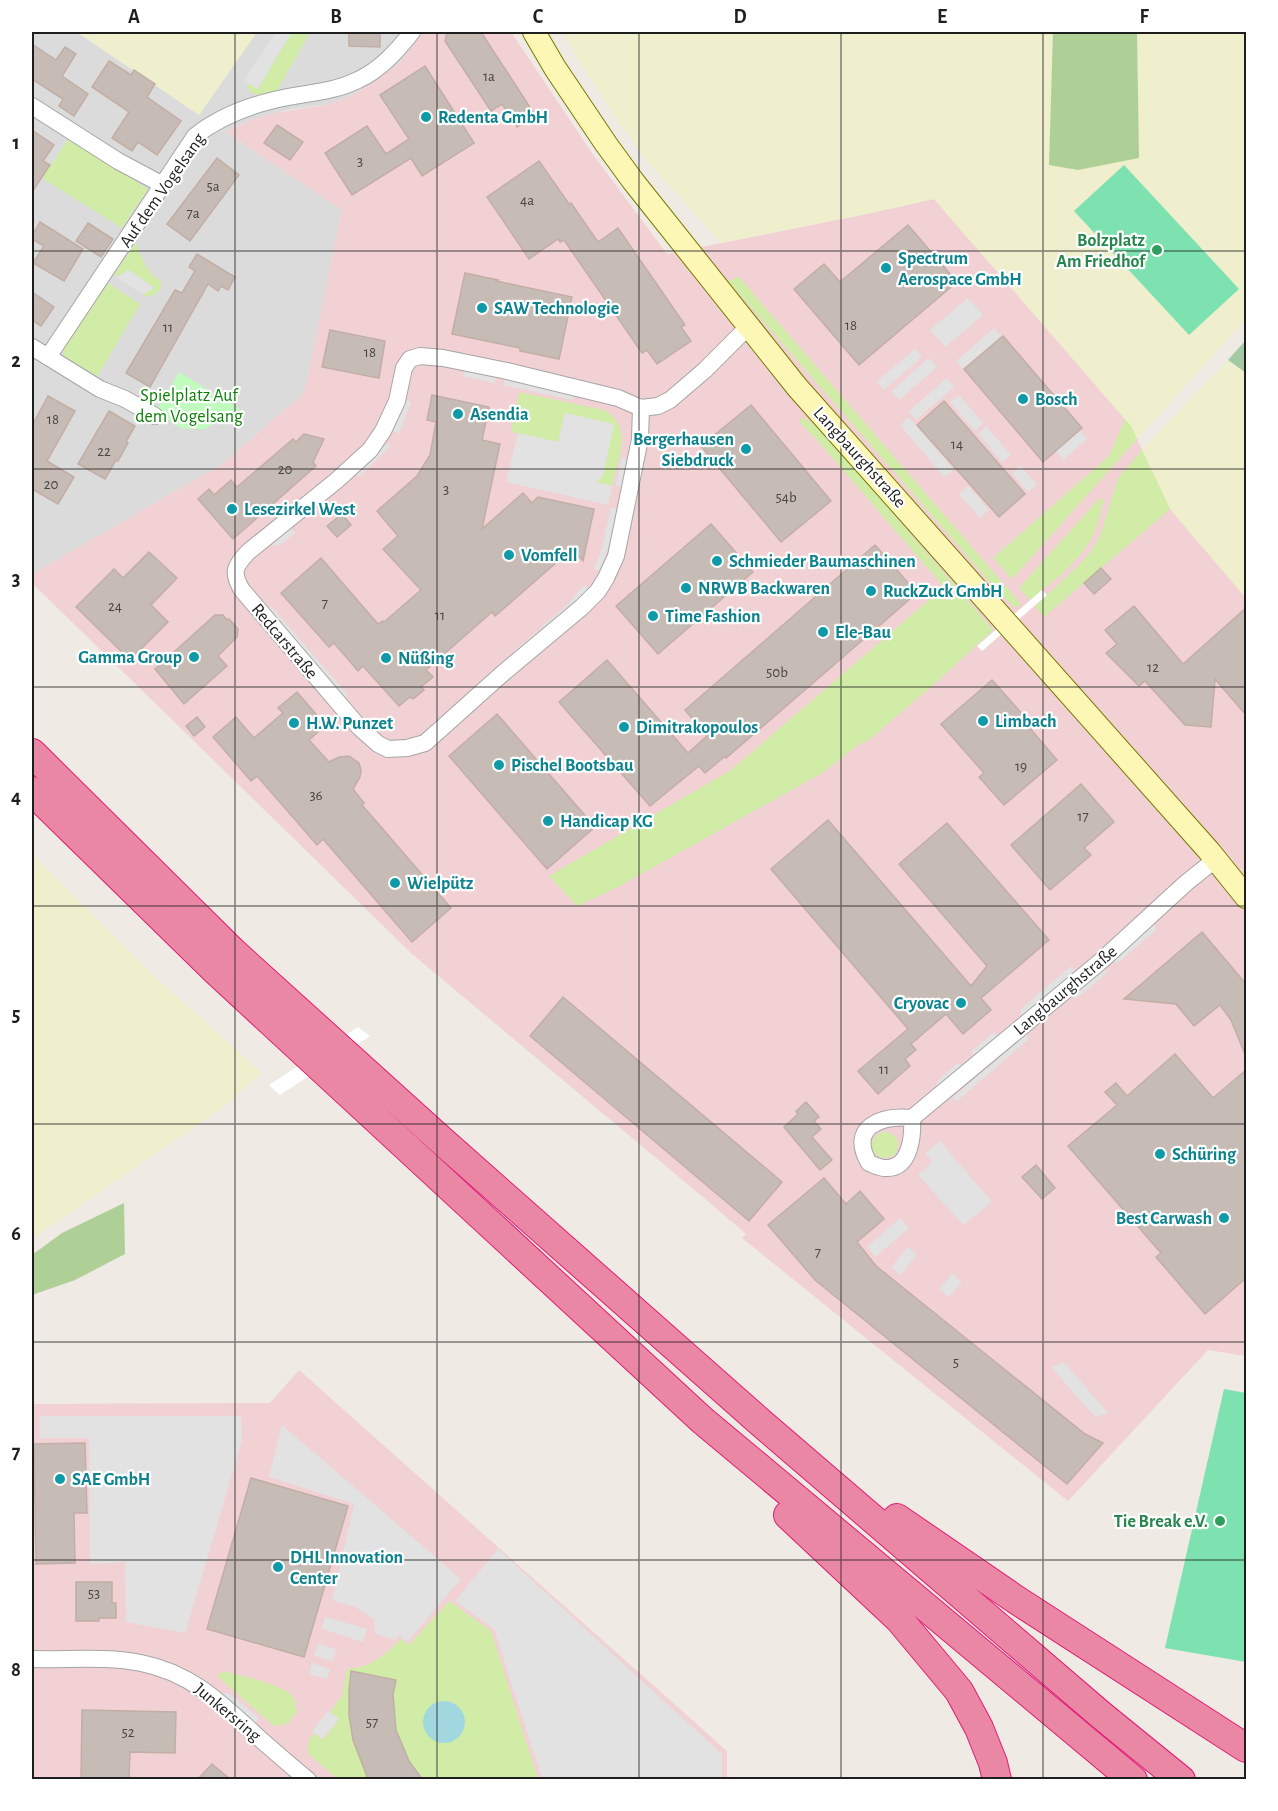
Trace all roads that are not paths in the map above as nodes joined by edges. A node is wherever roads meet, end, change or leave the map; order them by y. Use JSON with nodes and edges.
{"nodes":[{"id":1,"x":412,"y":32,"type":"edge"},
{"id":2,"x":534,"y":32,"type":"edge"},
{"id":3,"x":32,"y":106,"type":"edge"},
{"id":4,"x":163,"y":185,"type":"junction"},
{"id":5,"x":749,"y":326,"type":"junction"},
{"id":6,"x":32,"y":348,"type":"edge"},
{"id":7,"x":48,"y":357,"type":"junction"},
{"id":8,"x":641,"y":408,"type":"junction"},
{"id":9,"x":155,"y":416,"type":"dead end"},
{"id":10,"x":32,"y":753,"type":"edge"},
{"id":11,"x":32,"y":791,"type":"edge"},
{"id":12,"x":1216,"y":859,"type":"junction"},
{"id":13,"x":1246,"y":897,"type":"edge"},
{"id":14,"x":912,"y":1118,"type":"dead end"},
{"id":15,"x":702,"y":1420,"type":"junction"},
{"id":16,"x":760,"y":1422,"type":"junction"},
{"id":17,"x":32,"y":1659,"type":"edge"},
{"id":18,"x":1246,"y":1748,"type":"edge"},
{"id":19,"x":308,"y":1779,"type":"edge"},
{"id":20,"x":997,"y":1779,"type":"edge"},
{"id":21,"x":1133,"y":1779,"type":"edge"},
{"id":22,"x":1181,"y":1779,"type":"edge"}],
"edges":[{"from":1,"to":4,"type":"street","name":"Auf dem Vogelsang"},
{"from":2,"to":5,"type":"main road","name":"Langbaurghstraße"},
{"from":3,"to":4,"type":"street"},
{"from":4,"to":7,"type":"street","name":"Auf dem Vogelsang"},
{"from":5,"to":8,"type":"street"},
{"from":5,"to":12,"type":"main road","name":"Langbaurghstraße"},
{"from":6,"to":7,"type":"street"},
{"from":7,"to":9,"type":"street"},
{"from":8,"to":8,"type":"street","name":"Redcarstraße"},
{"from":10,"to":16,"type":"highway"},
{"from":11,"to":15,"type":"highway"},
{"from":12,"to":13,"type":"main road","name":"Langbaurghstraße"},
{"from":12,"to":14,"type":"street","name":"Langbaurghstraße"},
{"from":15,"to":20,"type":"highway"},
{"from":15,"to":21,"type":"highway"},
{"from":16,"to":18,"type":"highway"},
{"from":16,"to":22,"type":"highway"},
{"from":17,"to":19,"type":"street","name":"Junkersring"}]}
